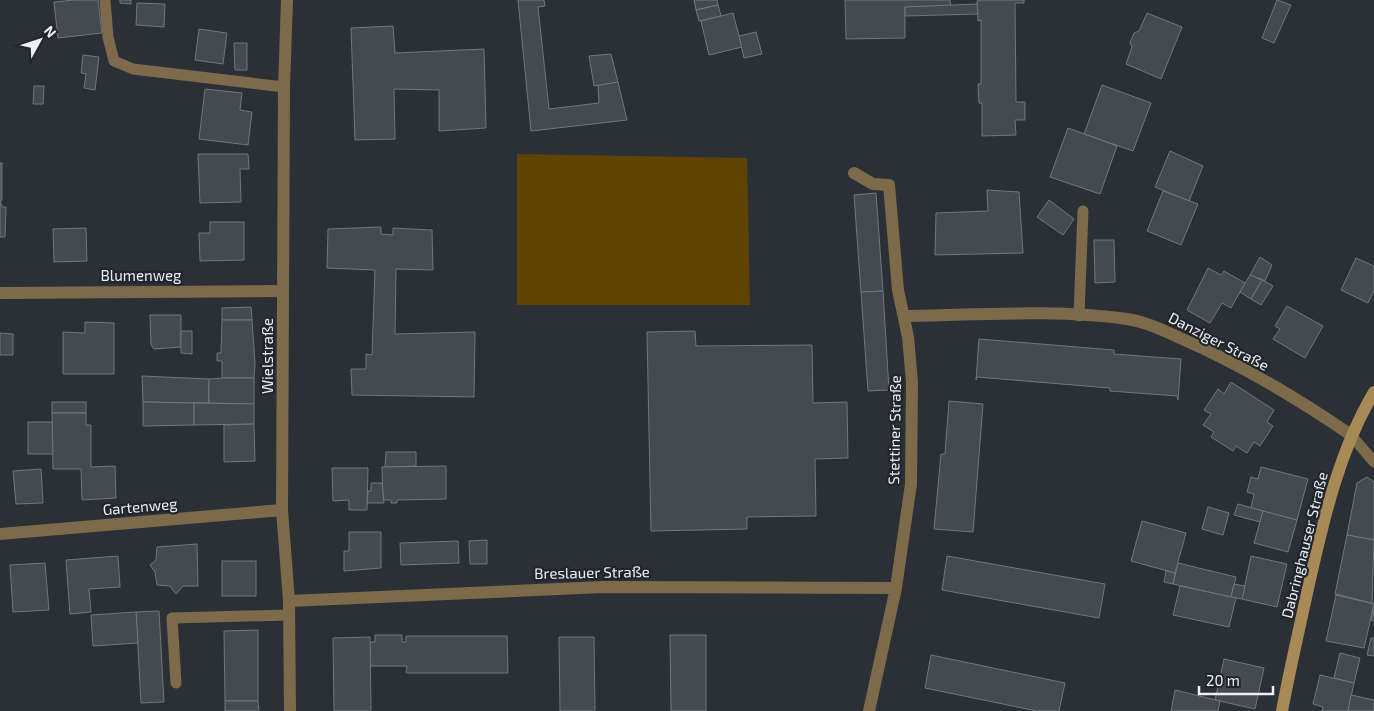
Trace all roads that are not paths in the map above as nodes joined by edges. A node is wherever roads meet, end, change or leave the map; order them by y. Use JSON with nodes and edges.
{"nodes":[{"id":1,"x":105,"y":0,"type":"edge"},
{"id":2,"x":287,"y":0,"type":"edge"},
{"id":3,"x":284,"y":87,"type":"junction"},
{"id":4,"x":854,"y":173,"type":"dead end"},
{"id":5,"x":1083,"y":210,"type":"dead end"},
{"id":6,"x":283,"y":291,"type":"junction"},
{"id":7,"x":0,"y":293,"type":"edge"},
{"id":8,"x":904,"y":316,"type":"junction"},
{"id":9,"x":1079,"y":316,"type":"junction"},
{"id":10,"x":1374,"y":392,"type":"edge"},
{"id":11,"x":1352,"y":435,"type":"junction"},
{"id":12,"x":1374,"y":462,"type":"edge"},
{"id":13,"x":282,"y":510,"type":"junction"},
{"id":14,"x":0,"y":534,"type":"edge"},
{"id":15,"x":896,"y":588,"type":"junction"},
{"id":16,"x":289,"y":601,"type":"junction"},
{"id":17,"x":289,"y":615,"type":"junction"},
{"id":18,"x":176,"y":683,"type":"dead end"},
{"id":19,"x":290,"y":711,"type":"edge"},
{"id":20,"x":869,"y":711,"type":"edge"},
{"id":21,"x":1282,"y":711,"type":"edge"}],
"edges":[{"from":1,"to":3,"type":"lane"},
{"from":2,"to":3,"type":"street","name":"Wielstraße"},
{"from":3,"to":6,"type":"street","name":"Wielstraße"},
{"from":4,"to":8,"type":"street","name":"Stettiner Straße"},
{"from":5,"to":9,"type":"lane"},
{"from":6,"to":7,"type":"street","name":"Blumenweg"},
{"from":6,"to":13,"type":"street","name":"Wielstraße"},
{"from":8,"to":9,"type":"street","name":"Danziger Straße"},
{"from":8,"to":15,"type":"street","name":"Stettiner Straße"},
{"from":9,"to":11,"type":"street","name":"Danziger Straße"},
{"from":10,"to":11,"type":"main road","name":"Dabringhauser Straße"},
{"from":11,"to":12,"type":"lane","name":"Danziger Straße"},
{"from":11,"to":21,"type":"main road","name":"Dabringhauser Straße"},
{"from":13,"to":14,"type":"street","name":"Gartenweg"},
{"from":13,"to":16,"type":"street","name":"Wielstraße"},
{"from":15,"to":16,"type":"street","name":"Breslauer Straße"},
{"from":15,"to":20,"type":"street","name":"Stettiner Straße"},
{"from":16,"to":17,"type":"street","name":"Wielstraße"},
{"from":17,"to":18,"type":"lane"},
{"from":17,"to":19,"type":"street","name":"Wielstraße"}]}
